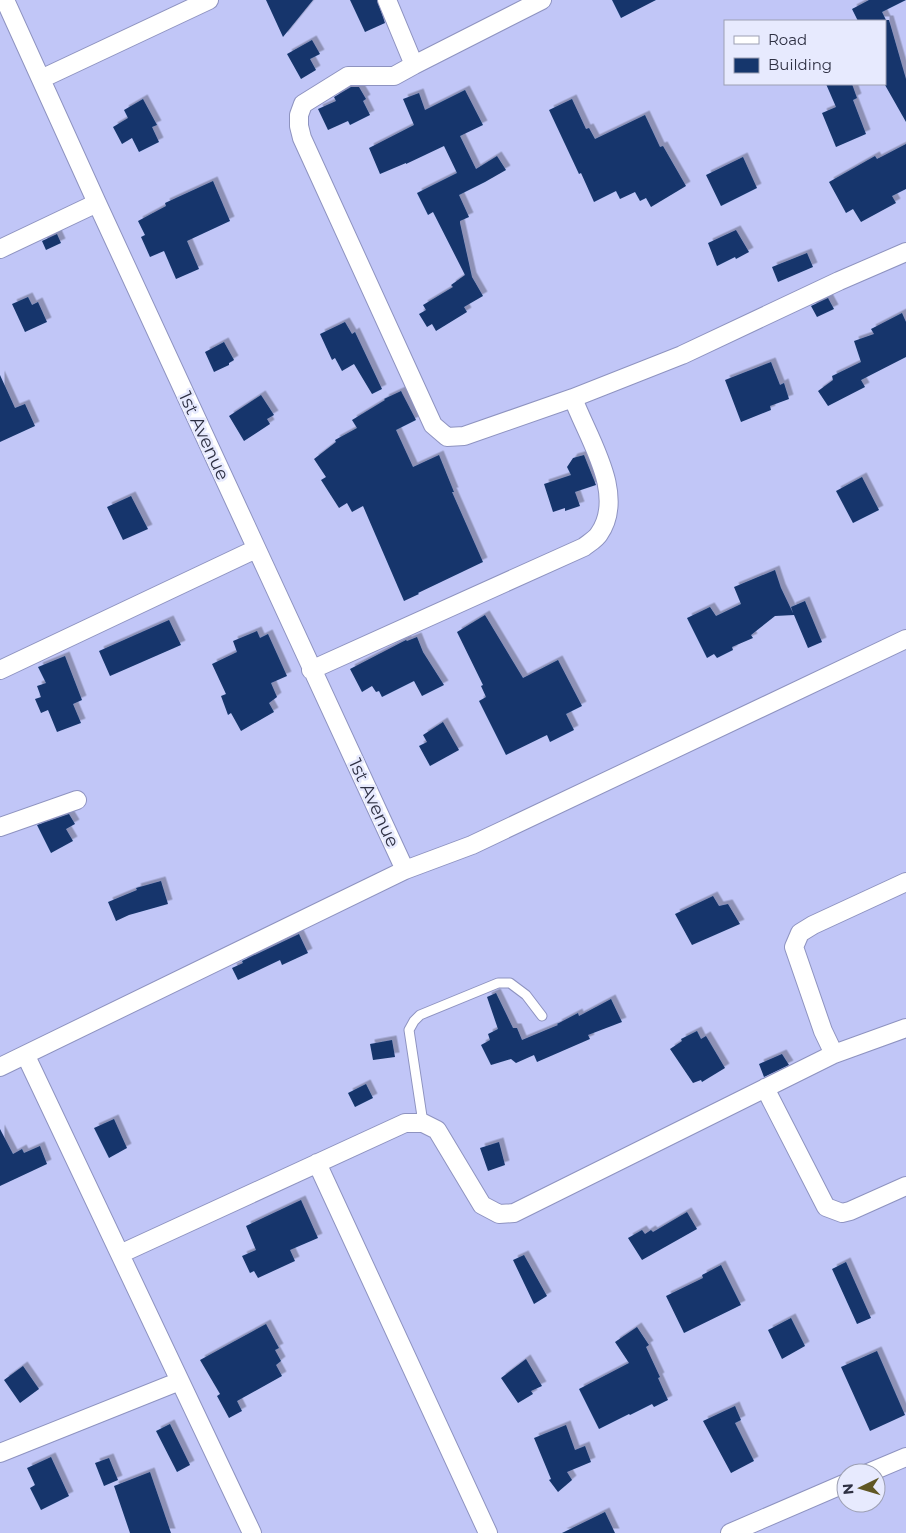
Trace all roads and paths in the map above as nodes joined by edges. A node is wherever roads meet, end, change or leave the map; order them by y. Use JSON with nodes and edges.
{"nodes":[{"id":1,"x":5,"y":0,"type":"edge"},
{"id":2,"x":208,"y":0,"type":"edge"},
{"id":3,"x":387,"y":0,"type":"edge"},
{"id":4,"x":542,"y":0,"type":"edge"},
{"id":5,"x":414,"y":65,"type":"junction"},
{"id":6,"x":41,"y":79,"type":"junction"},
{"id":7,"x":97,"y":203,"type":"junction"},
{"id":8,"x":0,"y":249,"type":"edge"},
{"id":9,"x":906,"y":252,"type":"edge"},
{"id":10,"x":573,"y":398,"type":"junction"},
{"id":11,"x":256,"y":549,"type":"junction"},
{"id":12,"x":906,"y":640,"type":"edge"},
{"id":13,"x":0,"y":670,"type":"edge"},
{"id":14,"x":311,"y":670,"type":"junction"},
{"id":15,"x":77,"y":800,"type":"dead end"},
{"id":16,"x":0,"y":827,"type":"edge"},
{"id":17,"x":405,"y":870,"type":"junction"},
{"id":18,"x":906,"y":882,"type":"edge"},
{"id":19,"x":542,"y":1016,"type":"dead end"},
{"id":20,"x":906,"y":1028,"type":"edge"},
{"id":21,"x":834,"y":1054,"type":"junction"},
{"id":22,"x":26,"y":1056,"type":"junction"},
{"id":23,"x":0,"y":1068,"type":"edge"},
{"id":24,"x":765,"y":1088,"type":"junction"},
{"id":25,"x":423,"y":1122,"type":"junction"},
{"id":26,"x":317,"y":1163,"type":"junction"},
{"id":27,"x":906,"y":1186,"type":"edge"},
{"id":28,"x":120,"y":1254,"type":"junction"},
{"id":29,"x":180,"y":1381,"type":"junction"},
{"id":30,"x":0,"y":1453,"type":"edge"},
{"id":31,"x":906,"y":1457,"type":"edge"},
{"id":32,"x":886,"y":1465,"type":"edge"},
{"id":33,"x":836,"y":1487,"type":"edge"},
{"id":34,"x":252,"y":1533,"type":"edge"},
{"id":35,"x":488,"y":1533,"type":"edge"},
{"id":36,"x":730,"y":1533,"type":"edge"}],
"edges":[{"from":1,"to":6,"type":"street","name":"1st Avenue"},
{"from":2,"to":6,"type":"street"},
{"from":3,"to":5,"type":"street"},
{"from":4,"to":5,"type":"street"},
{"from":5,"to":10,"type":"street"},
{"from":6,"to":7,"type":"street","name":"1st Avenue"},
{"from":7,"to":8,"type":"street"},
{"from":7,"to":11,"type":"street","name":"1st Avenue"},
{"from":9,"to":10,"type":"street"},
{"from":10,"to":14,"type":"street"},
{"from":11,"to":13,"type":"street"},
{"from":11,"to":14,"type":"street","name":"1st Avenue"},
{"from":12,"to":17,"type":"street"},
{"from":14,"to":17,"type":"street","name":"1st Avenue"},
{"from":15,"to":16,"type":"street"},
{"from":17,"to":22,"type":"street"},
{"from":18,"to":21,"type":"street"},
{"from":19,"to":25,"type":"lane"},
{"from":20,"to":21,"type":"street"},
{"from":21,"to":24,"type":"street"},
{"from":22,"to":23,"type":"street"},
{"from":22,"to":28,"type":"street"},
{"from":24,"to":25,"type":"street"},
{"from":24,"to":27,"type":"street"},
{"from":25,"to":26,"type":"street"},
{"from":26,"to":28,"type":"street"},
{"from":26,"to":35,"type":"street"},
{"from":28,"to":29,"type":"street"},
{"from":29,"to":30,"type":"street"},
{"from":29,"to":34,"type":"street"},
{"from":31,"to":32,"type":"street"},
{"from":33,"to":36,"type":"street"}]}
